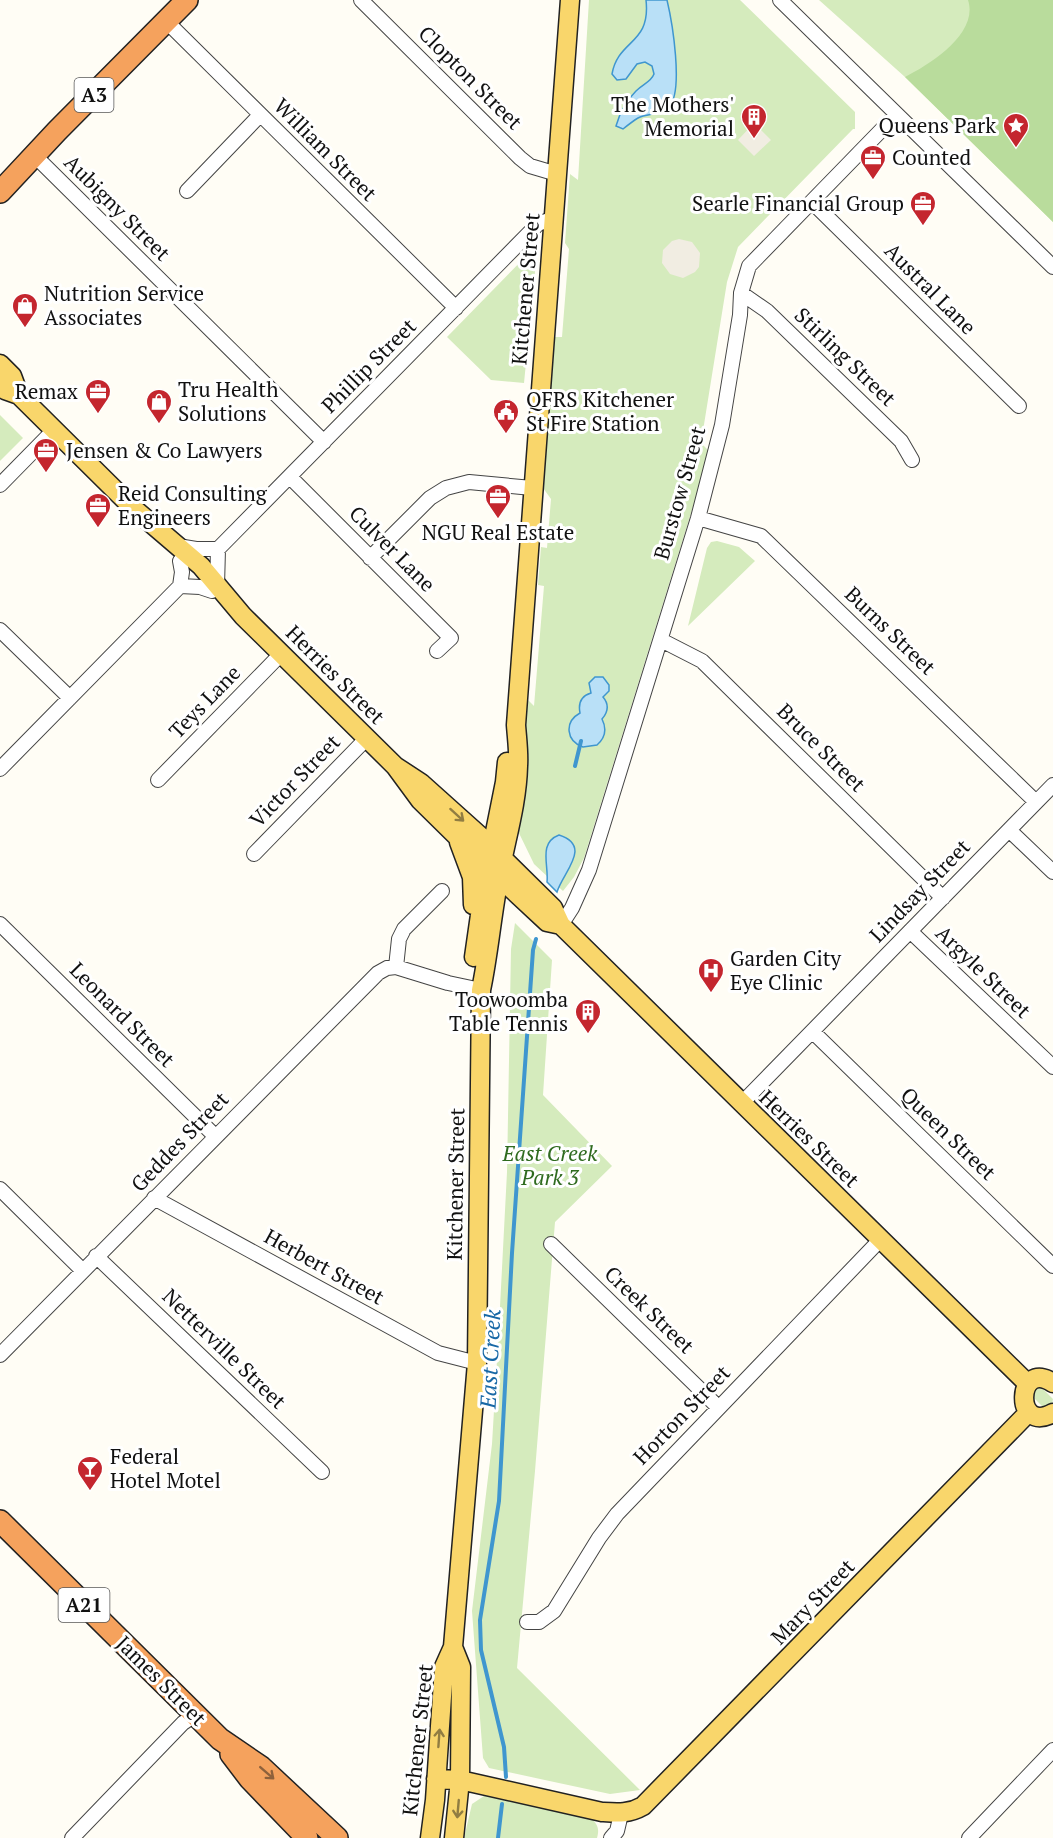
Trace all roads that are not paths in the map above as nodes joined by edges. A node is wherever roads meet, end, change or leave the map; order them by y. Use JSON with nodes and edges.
{"nodes":[{"id":1,"x":187,"y":0,"type":"edge"},
{"id":2,"x":361,"y":0,"type":"edge"},
{"id":3,"x":570,"y":0,"type":"edge"},
{"id":4,"x":780,"y":0,"type":"edge"},
{"id":5,"x":166,"y":21,"type":"junction"},
{"id":6,"x":896,"y":114,"type":"junction"},
{"id":7,"x":260,"y":115,"type":"junction"},
{"id":8,"x":35,"y":156,"type":"junction"},
{"id":9,"x":557,"y":174,"type":"junction"},
{"id":10,"x":0,"y":191,"type":"edge"},
{"id":11,"x":187,"y":191,"type":"dead end"},
{"id":12,"x":812,"y":202,"type":"junction"},
{"id":13,"x":554,"y":218,"type":"junction"},
{"id":14,"x":1053,"y":267,"type":"edge"},
{"id":15,"x":741,"y":293,"type":"junction"},
{"id":16,"x":456,"y":308,"type":"junction"},
{"id":17,"x":0,"y":364,"type":"edge"},
{"id":18,"x":0,"y":385,"type":"edge"},
{"id":19,"x":19,"y":395,"type":"junction"},
{"id":20,"x":1019,"y":406,"type":"dead end"},
{"id":21,"x":54,"y":430,"type":"junction"},
{"id":22,"x":324,"y":442,"type":"junction"},
{"id":23,"x":912,"y":460,"type":"dead end"},
{"id":24,"x":290,"y":477,"type":"junction"},
{"id":25,"x":0,"y":485,"type":"edge"},
{"id":26,"x":532,"y":489,"type":"junction"},
{"id":27,"x":698,"y":518,"type":"junction"},
{"id":28,"x":218,"y":549,"type":"junction"},
{"id":29,"x":179,"y":554,"type":"junction"},
{"id":30,"x":370,"y":558,"type":"junction"},
{"id":31,"x":180,"y":586,"type":"junction"},
{"id":32,"x":215,"y":588,"type":"junction"},
{"id":33,"x":0,"y":630,"type":"edge"},
{"id":34,"x":661,"y":640,"type":"junction"},
{"id":35,"x":437,"y":651,"type":"dead end"},
{"id":36,"x":281,"y":654,"type":"junction"},
{"id":37,"x":70,"y":698,"type":"junction"},
{"id":38,"x":367,"y":738,"type":"junction"},
{"id":39,"x":395,"y":766,"type":"junction"},
{"id":40,"x":0,"y":769,"type":"edge"},
{"id":41,"x":159,"y":780,"type":"dead end"},
{"id":42,"x":1053,"y":785,"type":"edge"},
{"id":43,"x":1036,"y":802,"type":"junction"},
{"id":44,"x":449,"y":828,"type":"junction"},
{"id":45,"x":1010,"y":830,"type":"junction"},
{"id":46,"x":254,"y":854,"type":"dead end"},
{"id":47,"x":495,"y":862,"type":"junction"},
{"id":48,"x":1053,"y":872,"type":"edge"},
{"id":49,"x":442,"y":891,"type":"dead end"},
{"id":50,"x":943,"y":898,"type":"junction"},
{"id":51,"x":0,"y":924,"type":"edge"},
{"id":52,"x":561,"y":925,"type":"junction"},
{"id":53,"x":910,"y":931,"type":"junction"},
{"id":54,"x":474,"y":957,"type":"junction"},
{"id":55,"x":396,"y":967,"type":"junction"},
{"id":56,"x":481,"y":990,"type":"junction"},
{"id":57,"x":813,"y":1032,"type":"junction"},
{"id":58,"x":1053,"y":1068,"type":"edge"},
{"id":59,"x":741,"y":1104,"type":"junction"},
{"id":60,"x":215,"y":1136,"type":"junction"},
{"id":61,"x":0,"y":1189,"type":"edge"},
{"id":62,"x":154,"y":1198,"type":"junction"},
{"id":63,"x":880,"y":1240,"type":"junction"},
{"id":64,"x":551,"y":1244,"type":"dead end"},
{"id":65,"x":96,"y":1256,"type":"junction"},
{"id":66,"x":1053,"y":1266,"type":"edge"},
{"id":67,"x":82,"y":1270,"type":"junction"},
{"id":68,"x":0,"y":1355,"type":"edge"},
{"id":69,"x":477,"y":1363,"type":"junction"},
{"id":70,"x":1053,"y":1383,"type":"edge"},
{"id":71,"x":1028,"y":1384,"type":"junction"},
{"id":72,"x":718,"y":1407,"type":"junction"},
{"id":73,"x":1029,"y":1412,"type":"junction"},
{"id":74,"x":1053,"y":1413,"type":"edge"},
{"id":75,"x":322,"y":1472,"type":"dead end"},
{"id":76,"x":0,"y":1521,"type":"edge"},
{"id":77,"x":527,"y":1622,"type":"dead end"},
{"id":78,"x":453,"y":1647,"type":"junction"},
{"id":79,"x":195,"y":1714,"type":"junction"},
{"id":80,"x":220,"y":1739,"type":"junction"},
{"id":81,"x":1053,"y":1750,"type":"edge"},
{"id":82,"x":436,"y":1779,"type":"junction"},
{"id":83,"x":460,"y":1780,"type":"junction"},
{"id":84,"x":621,"y":1814,"type":"junction"},
{"id":85,"x":72,"y":1838,"type":"edge"},
{"id":86,"x":307,"y":1838,"type":"edge"},
{"id":87,"x":337,"y":1838,"type":"edge"},
{"id":88,"x":430,"y":1838,"type":"edge"},
{"id":89,"x":454,"y":1838,"type":"edge"},
{"id":90,"x":611,"y":1838,"type":"edge"},
{"id":91,"x":969,"y":1838,"type":"edge"}],
"edges":[{"from":1,"to":5,"type":"highway","number":"A3"},
{"from":2,"to":9,"type":"street","name":"Clopton Street"},
{"from":3,"to":9,"type":"main road","name":"Kitchener Street"},
{"from":4,"to":6,"type":"street"},
{"from":5,"to":7,"type":"street","name":"William Street"},
{"from":5,"to":8,"type":"highway","number":"A3"},
{"from":6,"to":12,"type":"street","name":"Burstow Street"},
{"from":6,"to":14,"type":"street"},
{"from":7,"to":11,"type":"street"},
{"from":7,"to":16,"type":"street","name":"William Street"},
{"from":8,"to":10,"type":"highway","number":"A3"},
{"from":8,"to":22,"type":"street","name":"Aubigny Street"},
{"from":9,"to":13,"type":"main road","name":"Kitchener Street"},
{"from":12,"to":15,"type":"street","name":"Burstow Street"},
{"from":12,"to":20,"type":"street","name":"Austral Lane"},
{"from":13,"to":16,"type":"street","name":"Phillip Street"},
{"from":13,"to":26,"type":"main road","name":"Kitchener Street"},
{"from":15,"to":23,"type":"street","name":"Stirling Street"},
{"from":15,"to":27,"type":"street","name":"Burstow Street"},
{"from":16,"to":22,"type":"street","name":"Phillip Street"},
{"from":17,"to":19,"type":"main road","name":"Herries Street"},
{"from":18,"to":19,"type":"main road","name":"Herries Street"},
{"from":19,"to":21,"type":"main road","name":"Herries Street"},
{"from":21,"to":25,"type":"street"},
{"from":21,"to":29,"type":"main road","name":"Herries Street"},
{"from":22,"to":24,"type":"street","name":"Phillip Street"},
{"from":24,"to":28,"type":"street","name":"Phillip Street"},
{"from":24,"to":30,"type":"street","name":"Culver Lane"},
{"from":26,"to":30,"type":"street"},
{"from":26,"to":47,"type":"main road","name":"Kitchener Street"},
{"from":27,"to":34,"type":"street","name":"Burstow Street"},
{"from":27,"to":43,"type":"street","name":"Burns Street"},
{"from":28,"to":29,"type":"street"},
{"from":28,"to":32,"type":"street"},
{"from":29,"to":31,"type":"street"},
{"from":29,"to":32,"type":"main road","name":"Herries Street"},
{"from":30,"to":35,"type":"street","name":"Culver Lane"},
{"from":31,"to":32,"type":"street"},
{"from":31,"to":37,"type":"street"},
{"from":32,"to":36,"type":"main road","name":"Herries Street"},
{"from":33,"to":37,"type":"street"},
{"from":34,"to":50,"type":"street","name":"Bruce Street"},
{"from":34,"to":52,"type":"street","name":"Burstow Street"},
{"from":36,"to":38,"type":"main road","name":"Herries Street"},
{"from":36,"to":41,"type":"street","name":"Teys Lane"},
{"from":37,"to":40,"type":"street"},
{"from":38,"to":39,"type":"main road","name":"Herries Street"},
{"from":38,"to":46,"type":"street","name":"Victor Street"},
{"from":39,"to":44,"type":"main road","name":"Herries Street"},
{"from":39,"to":47,"type":"main road","name":"Herries Street","one_way":true},
{"from":42,"to":43,"type":"street","name":"Lindsay Street"},
{"from":43,"to":45,"type":"street","name":"Lindsay Street"},
{"from":44,"to":47,"type":"main road","name":"Herries Street"},
{"from":44,"to":54,"type":"main road"},
{"from":45,"to":48,"type":"street"},
{"from":45,"to":50,"type":"street","name":"Lindsay Street"},
{"from":47,"to":52,"type":"main road","name":"Herries Street"},
{"from":47,"to":54,"type":"main road","name":"Kitchener Street"},
{"from":47,"to":56,"type":"main road","name":"Kitchener Street"},
{"from":49,"to":55,"type":"street"},
{"from":50,"to":53,"type":"street","name":"Lindsay Street"},
{"from":51,"to":60,"type":"street","name":"Leonard Street"},
{"from":52,"to":59,"type":"main road","name":"Herries Street"},
{"from":53,"to":57,"type":"street","name":"Lindsay Street"},
{"from":53,"to":58,"type":"street","name":"Argyle Street"},
{"from":54,"to":56,"type":"main road"},
{"from":55,"to":56,"type":"street"},
{"from":55,"to":60,"type":"street","name":"Geddes Street"},
{"from":56,"to":69,"type":"main road","name":"Kitchener Street"},
{"from":57,"to":59,"type":"street","name":"Lindsay Street"},
{"from":57,"to":66,"type":"street","name":"Queen Street"},
{"from":59,"to":63,"type":"main road","name":"Herries Street"},
{"from":60,"to":62,"type":"street","name":"Geddes Street"},
{"from":61,"to":67,"type":"street"},
{"from":62,"to":65,"type":"street","name":"Geddes Street"},
{"from":62,"to":69,"type":"street","name":"Herbert Street"},
{"from":63,"to":71,"type":"main road","name":"Herries Street"},
{"from":63,"to":72,"type":"street","name":"Horton Street"},
{"from":64,"to":72,"type":"street","name":"Creek Street"},
{"from":65,"to":67,"type":"street","name":"Geddes Street"},
{"from":65,"to":75,"type":"street","name":"Netterville Street"},
{"from":67,"to":68,"type":"street","name":"Geddes Street"},
{"from":69,"to":78,"type":"main road","name":"Kitchener Street"},
{"from":70,"to":71,"type":"main road"},
{"from":71,"to":73,"type":"main road"},
{"from":72,"to":77,"type":"street","name":"Horton Street"},
{"from":73,"to":74,"type":"main road"},
{"from":73,"to":84,"type":"main road","name":"Mary Street"},
{"from":76,"to":79,"type":"highway","name":"James Street","number":"A21"},
{"from":82,"to":78,"type":"main road","name":"Kitchener Street","one_way":true},
{"from":78,"to":83,"type":"main road","name":"Kitchener Street"},
{"from":79,"to":80,"type":"highway","name":"James Street","number":"A21"},
{"from":79,"to":85,"type":"street"},
{"from":80,"to":86,"type":"highway","name":"James Street","number":"A21"},
{"from":80,"to":87,"type":"highway","name":"James Street","number":"A21","one_way":true},
{"from":81,"to":91,"type":"street"},
{"from":82,"to":83,"type":"main road"},
{"from":82,"to":88,"type":"main road","name":"Kitchener Street"},
{"from":83,"to":84,"type":"main road"},
{"from":83,"to":89,"type":"main road","name":"Kitchener Street","one_way":true},
{"from":84,"to":90,"type":"street"}]}
